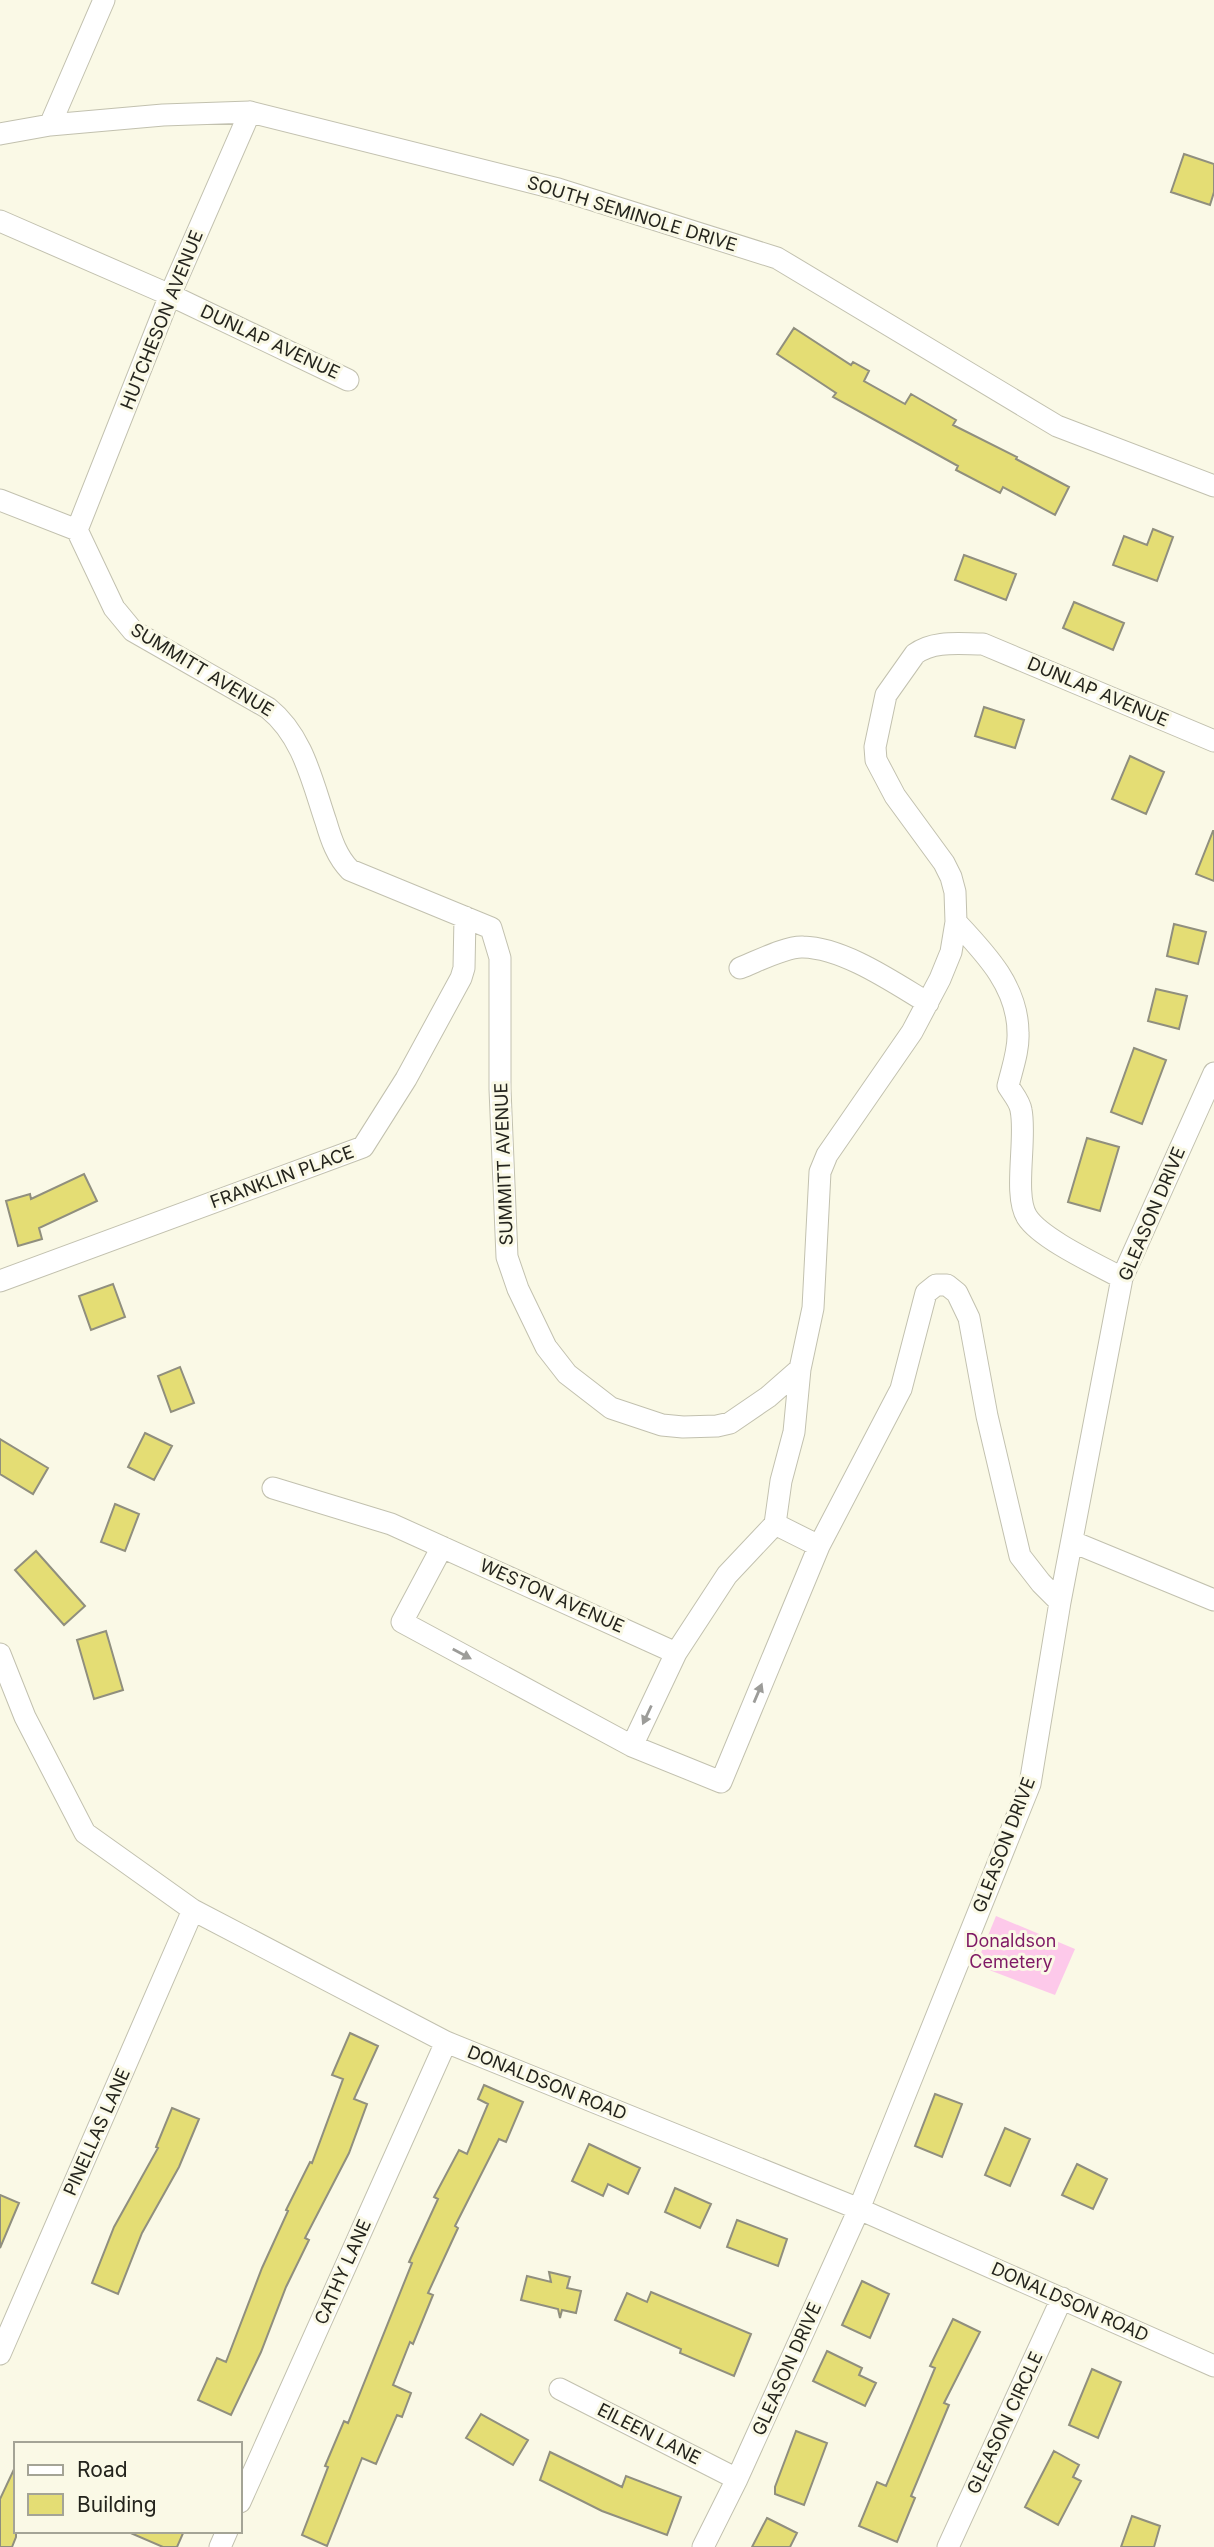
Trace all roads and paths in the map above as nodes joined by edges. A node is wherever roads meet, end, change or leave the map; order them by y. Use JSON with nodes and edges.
{"nodes":[{"id":1,"x":104,"y":0,"type":"edge"},
{"id":2,"x":250,"y":112,"type":"junction"},
{"id":3,"x":50,"y":125,"type":"junction"},
{"id":4,"x":0,"y":134,"type":"edge"},
{"id":5,"x":0,"y":221,"type":"edge"},
{"id":6,"x":170,"y":295,"type":"junction"},
{"id":7,"x":348,"y":380,"type":"dead end"},
{"id":8,"x":1214,"y":486,"type":"edge"},
{"id":9,"x":0,"y":500,"type":"edge"},
{"id":10,"x":78,"y":530,"type":"junction"},
{"id":11,"x":1214,"y":741,"type":"edge"},
{"id":12,"x":465,"y":917,"type":"junction"},
{"id":13,"x":956,"y":922,"type":"junction"},
{"id":14,"x":740,"y":968,"type":"dead end"},
{"id":15,"x":928,"y":1003,"type":"junction"},
{"id":16,"x":1214,"y":1073,"type":"edge"},
{"id":17,"x":1122,"y":1278,"type":"junction"},
{"id":18,"x":0,"y":1281,"type":"edge"},
{"id":19,"x":800,"y":1369,"type":"junction"},
{"id":20,"x":273,"y":1488,"type":"dead end"},
{"id":21,"x":775,"y":1524,"type":"junction"},
{"id":22,"x":1073,"y":1542,"type":"junction"},
{"id":23,"x":820,"y":1546,"type":"junction"},
{"id":24,"x":442,"y":1547,"type":"junction"},
{"id":25,"x":1214,"y":1600,"type":"edge"},
{"id":26,"x":1060,"y":1602,"type":"junction"},
{"id":27,"x":676,"y":1653,"type":"junction"},
{"id":28,"x":0,"y":1654,"type":"edge"},
{"id":29,"x":632,"y":1746,"type":"junction"},
{"id":30,"x":193,"y":1910,"type":"junction"},
{"id":31,"x":446,"y":2042,"type":"junction"},
{"id":32,"x":859,"y":2209,"type":"junction"},
{"id":33,"x":1062,"y":2298,"type":"junction"},
{"id":34,"x":0,"y":2354,"type":"edge"},
{"id":35,"x":1214,"y":2366,"type":"edge"},
{"id":36,"x":560,"y":2389,"type":"dead end"},
{"id":37,"x":737,"y":2479,"type":"junction"},
{"id":38,"x":242,"y":2498,"type":"edge"},
{"id":39,"x":704,"y":2547,"type":"edge"},
{"id":40,"x":948,"y":2547,"type":"edge"}],
"edges":[{"from":1,"to":3,"type":"street"},
{"from":2,"to":3,"type":"street","name":"SOUTH SEMINOLE DRIVE"},
{"from":2,"to":6,"type":"street","name":"HUTCHESON AVENUE"},
{"from":2,"to":8,"type":"street","name":"SOUTH SEMINOLE DRIVE"},
{"from":3,"to":4,"type":"street","name":"SOUTH SEMINOLE DRIVE"},
{"from":5,"to":6,"type":"street","name":"DUNLAP AVENUE"},
{"from":6,"to":7,"type":"street","name":"DUNLAP AVENUE"},
{"from":6,"to":10,"type":"street","name":"HUTCHESON AVENUE"},
{"from":9,"to":10,"type":"street"},
{"from":10,"to":12,"type":"street","name":"SUMMITT AVENUE"},
{"from":11,"to":13,"type":"street","name":"DUNLAP AVENUE"},
{"from":12,"to":18,"type":"street","name":"FRANKLIN PLACE"},
{"from":12,"to":19,"type":"street","name":"SUMMITT AVENUE"},
{"from":13,"to":15,"type":"street"},
{"from":13,"to":17,"type":"street"},
{"from":14,"to":15,"type":"street"},
{"from":15,"to":19,"type":"street"},
{"from":16,"to":17,"type":"street","name":"GLEASON DRIVE"},
{"from":17,"to":22,"type":"street","name":"GLEASON DRIVE"},
{"from":19,"to":21,"type":"street"},
{"from":20,"to":24,"type":"street","name":"WESTON AVENUE"},
{"from":21,"to":23,"type":"street"},
{"from":21,"to":27,"type":"street"},
{"from":22,"to":25,"type":"street"},
{"from":22,"to":26,"type":"street","name":"GLEASON DRIVE"},
{"from":23,"to":26,"type":"street"},
{"from":29,"to":23,"type":"street","one_way":true},
{"from":24,"to":27,"type":"street","name":"WESTON AVENUE"},
{"from":24,"to":29,"type":"street","one_way":true},
{"from":26,"to":32,"type":"street","name":"GLEASON DRIVE"},
{"from":27,"to":29,"type":"street","one_way":true},
{"from":28,"to":30,"type":"street","name":"DONALDSON ROAD"},
{"from":30,"to":31,"type":"street","name":"DONALDSON ROAD"},
{"from":30,"to":34,"type":"street","name":"PINELLAS LANE"},
{"from":31,"to":32,"type":"street","name":"DONALDSON ROAD"},
{"from":31,"to":38,"type":"street","name":"CATHY LANE"},
{"from":32,"to":33,"type":"street","name":"DONALDSON ROAD"},
{"from":32,"to":37,"type":"street","name":"GLEASON DRIVE"},
{"from":33,"to":35,"type":"street","name":"DONALDSON ROAD"},
{"from":33,"to":40,"type":"street","name":"GLEASON CIRCLE"},
{"from":36,"to":37,"type":"street","name":"EILEEN LANE"},
{"from":37,"to":39,"type":"street","name":"GLEASON DRIVE"}]}
